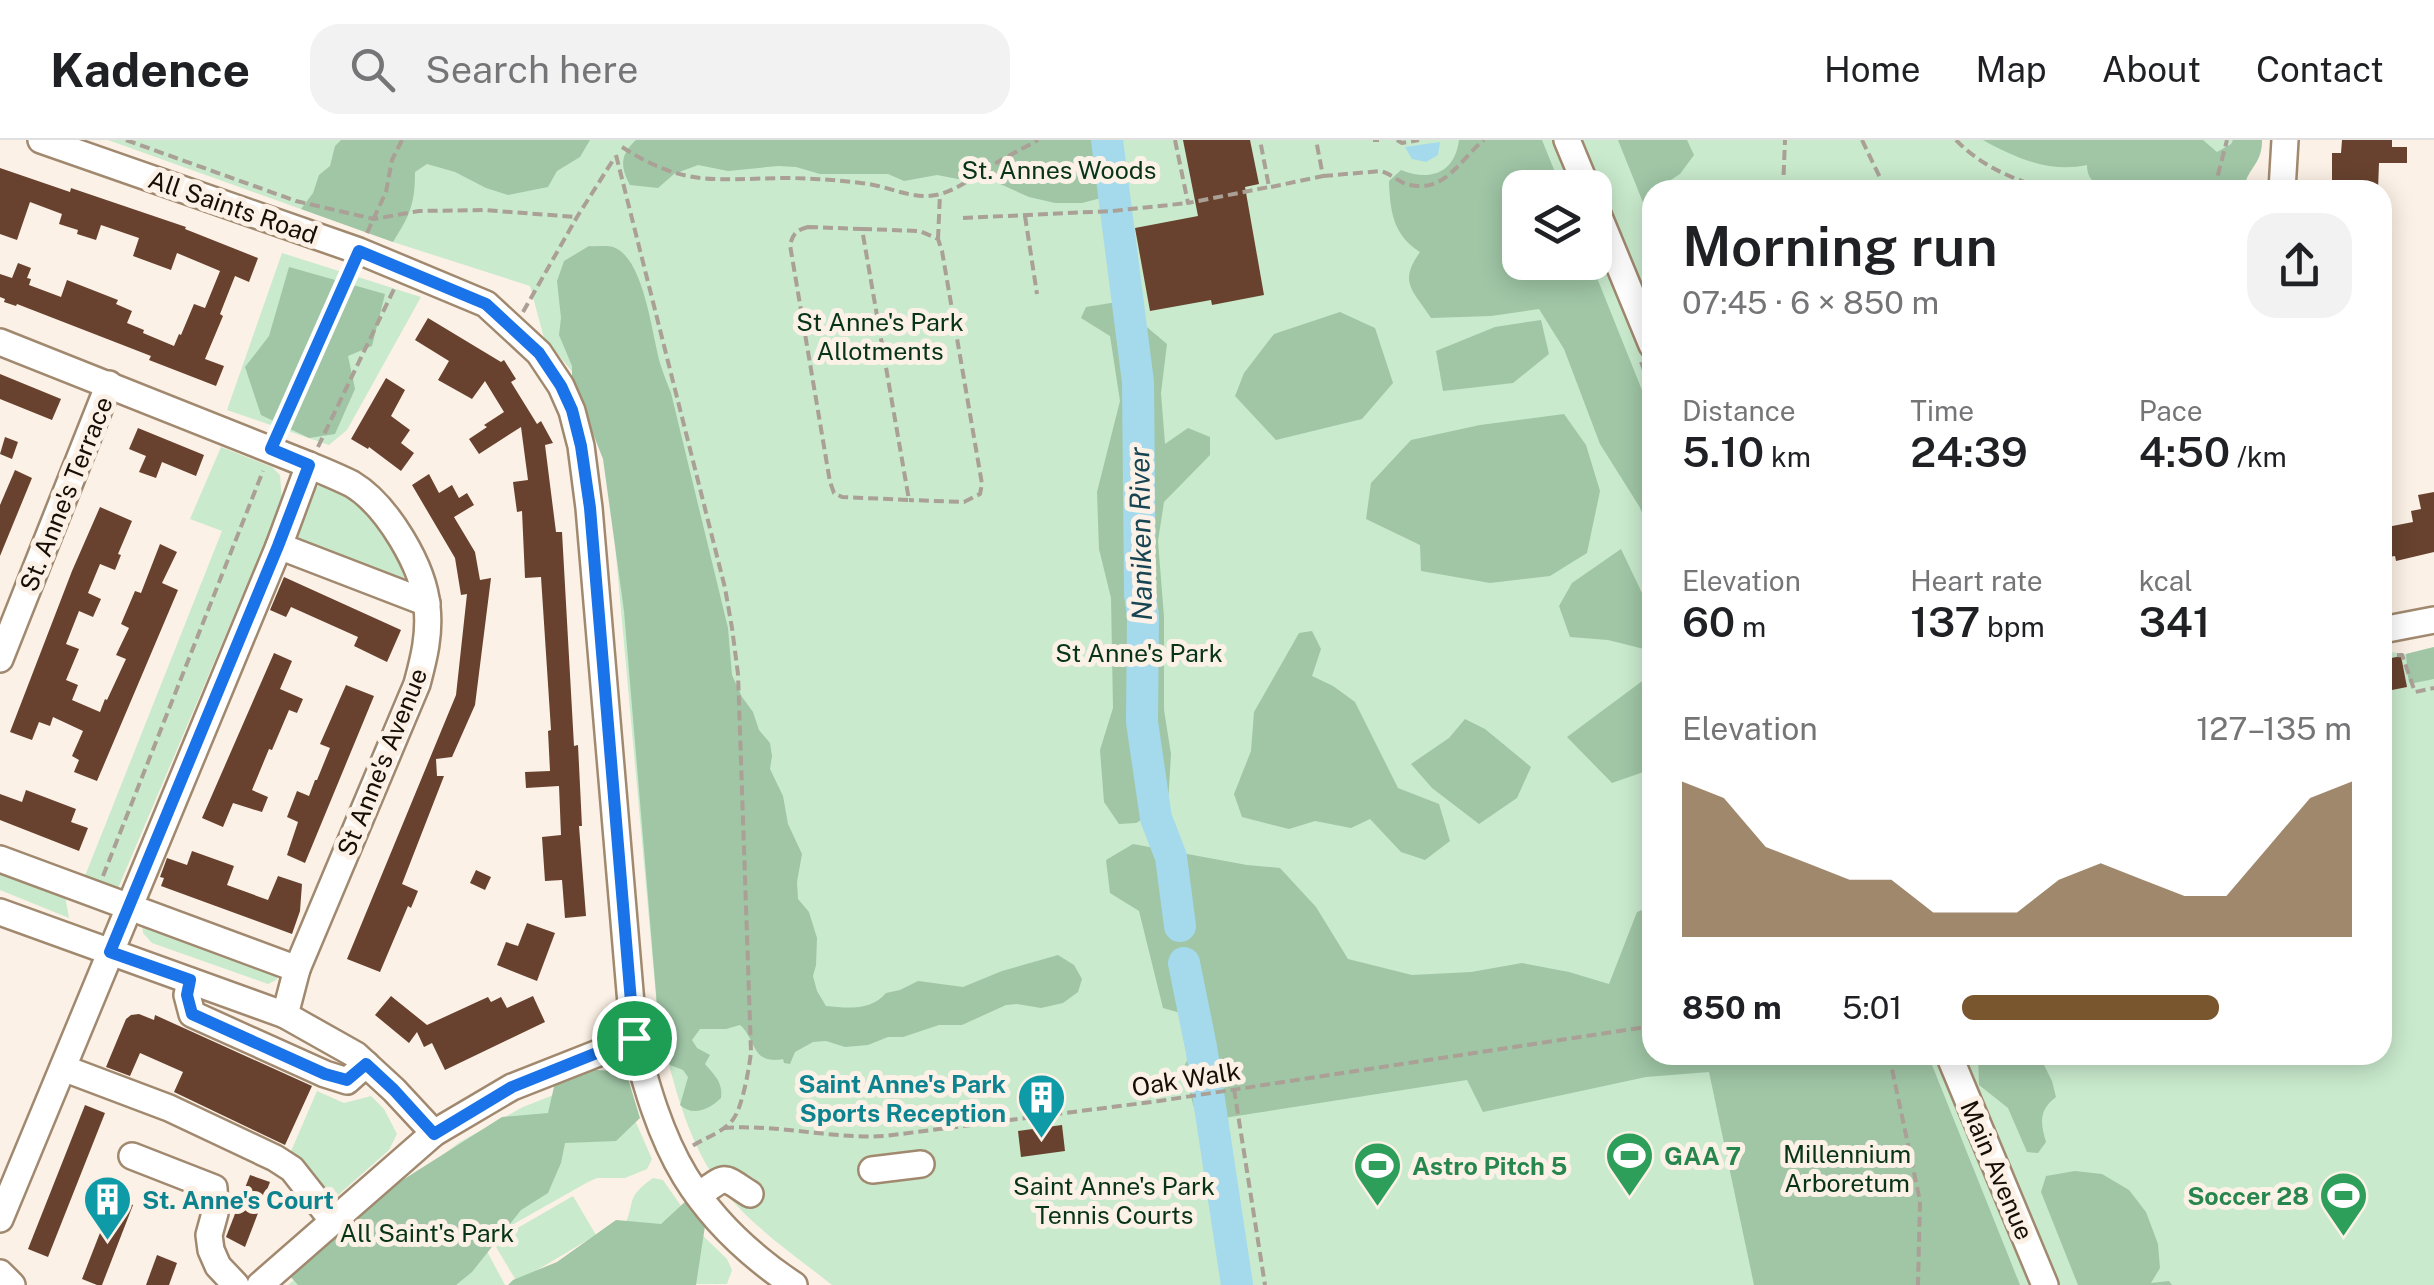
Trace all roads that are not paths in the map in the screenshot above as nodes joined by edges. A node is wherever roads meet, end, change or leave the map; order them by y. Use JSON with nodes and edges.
{"nodes":[{"id":1,"x":41,"y":140,"type":"edge"},
{"id":2,"x":1567,"y":140,"type":"edge"},
{"id":3,"x":2285,"y":140,"type":"edge"},
{"id":4,"x":1580,"y":170,"type":"edge"},
{"id":5,"x":2283,"y":180,"type":"edge"},
{"id":6,"x":1612,"y":248,"type":"edge"},
{"id":7,"x":1642,"y":321,"type":"edge"},
{"id":8,"x":0,"y":342,"type":"edge"},
{"id":9,"x":109,"y":384,"type":"junction"},
{"id":10,"x":309,"y":465,"type":"junction"},
{"id":11,"x":278,"y":546,"type":"junction"},
{"id":12,"x":428,"y":604,"type":"junction"},
{"id":13,"x":2434,"y":620,"type":"edge"},
{"id":14,"x":2392,"y":628,"type":"edge"},
{"id":15,"x":0,"y":659,"type":"edge"},
{"id":16,"x":0,"y":860,"type":"edge"},
{"id":17,"x":129,"y":907,"type":"junction"},
{"id":18,"x":0,"y":912,"type":"edge"},
{"id":19,"x":110,"y":952,"type":"junction"},
{"id":20,"x":297,"y":969,"type":"junction"},
{"id":21,"x":190,"y":980,"type":"junction"},
{"id":22,"x":285,"y":1015,"type":"junction"},
{"id":23,"x":634,"y":1038,"type":"junction"},
{"id":24,"x":366,"y":1064,"type":"junction"},
{"id":25,"x":1953,"y":1065,"type":"edge"},
{"id":26,"x":62,"y":1068,"type":"junction"},
{"id":27,"x":434,"y":1134,"type":"junction"},
{"id":28,"x":132,"y":1156,"type":"dead end"},
{"id":29,"x":921,"y":1164,"type":"dead end"},
{"id":30,"x":872,"y":1170,"type":"dead end"},
{"id":31,"x":750,"y":1194,"type":"dead end"},
{"id":32,"x":698,"y":1195,"type":"junction"},
{"id":33,"x":0,"y":1220,"type":"edge"},
{"id":34,"x":333,"y":1221,"type":"junction"},
{"id":35,"x":0,"y":1273,"type":"edge"},
{"id":36,"x":763,"y":1278,"type":"edge"},
{"id":37,"x":12,"y":1285,"type":"edge"},
{"id":38,"x":236,"y":1285,"type":"edge"},
{"id":39,"x":260,"y":1285,"type":"edge"},
{"id":40,"x":794,"y":1285,"type":"edge"},
{"id":41,"x":2045,"y":1285,"type":"edge"}],
"edges":[{"from":1,"to":23,"type":"street","name":"All Saints Road"},
{"from":2,"to":4,"type":"street"},
{"from":3,"to":5,"type":"street"},
{"from":6,"to":7,"type":"street"},
{"from":8,"to":9,"type":"street","name":"St Anne's Avenue"},
{"from":9,"to":10,"type":"street","name":"St Anne's Avenue"},
{"from":9,"to":15,"type":"street","name":"St. Anne's Terrace"},
{"from":10,"to":11,"type":"street"},
{"from":10,"to":12,"type":"street","name":"St Anne's Avenue"},
{"from":11,"to":12,"type":"street"},
{"from":11,"to":17,"type":"street"},
{"from":12,"to":20,"type":"street","name":"St Anne's Avenue"},
{"from":13,"to":14,"type":"street"},
{"from":16,"to":17,"type":"street"},
{"from":17,"to":19,"type":"street"},
{"from":17,"to":20,"type":"street"},
{"from":18,"to":19,"type":"street"},
{"from":19,"to":21,"type":"street"},
{"from":19,"to":26,"type":"street"},
{"from":20,"to":22,"type":"street","name":"St Anne's Avenue"},
{"from":21,"to":22,"type":"street"},
{"from":21,"to":24,"type":"street"},
{"from":22,"to":24,"type":"street"},
{"from":23,"to":27,"type":"street"},
{"from":23,"to":32,"type":"street","name":"All Saints Road"},
{"from":24,"to":27,"type":"street"},
{"from":25,"to":41,"type":"street","name":"Main Avenue"},
{"from":26,"to":33,"type":"street"},
{"from":26,"to":34,"type":"street"},
{"from":27,"to":34,"type":"street"},
{"from":28,"to":38,"type":"street"},
{"from":29,"to":30,"type":"street"},
{"from":31,"to":32,"type":"street"},
{"from":32,"to":36,"type":"street","name":"All Saints Road"},
{"from":34,"to":39,"type":"street"},
{"from":35,"to":37,"type":"street"},
{"from":36,"to":40,"type":"street","name":"All Saints Road"}]}
